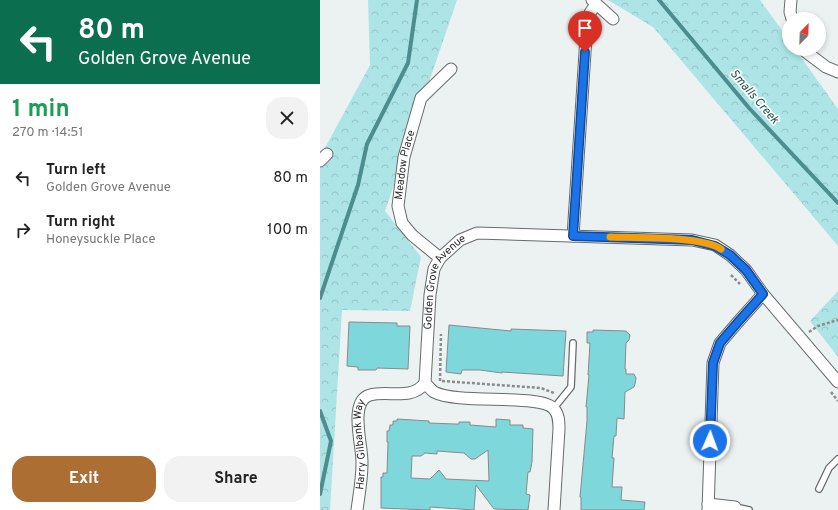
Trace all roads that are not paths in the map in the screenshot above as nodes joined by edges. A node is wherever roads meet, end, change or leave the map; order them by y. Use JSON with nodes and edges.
{"nodes":[{"id":1,"x":791,"y":0,"type":"edge"},
{"id":2,"x":594,"y":2,"type":"edge"},
{"id":3,"x":790,"y":12,"type":"edge"},
{"id":4,"x":613,"y":19,"type":"dead end"},
{"id":5,"x":811,"y":56,"type":"edge"},
{"id":6,"x":451,"y":70,"type":"dead end"},
{"id":7,"x":838,"y":72,"type":"edge"},
{"id":8,"x":573,"y":236,"type":"junction"},
{"id":9,"x":440,"y":258,"type":"junction"},
{"id":10,"x":763,"y":294,"type":"junction"},
{"id":11,"x":573,"y":344,"type":"dead end"},
{"id":12,"x":838,"y":382,"type":"edge"},
{"id":13,"x":425,"y":383,"type":"junction"},
{"id":14,"x":554,"y":408,"type":"junction"},
{"id":15,"x":838,"y":459,"type":"edge"},
{"id":16,"x":819,"y":489,"type":"dead end"},
{"id":17,"x":708,"y":507,"type":"edge"},
{"id":18,"x":735,"y":507,"type":"joint"},
{"id":19,"x":357,"y":510,"type":"edge"},
{"id":20,"x":554,"y":510,"type":"edge"},
{"id":21,"x":749,"y":510,"type":"edge"}],
"edges":[{"from":1,"to":3,"type":"street"},
{"from":2,"to":4,"type":"street"},
{"from":2,"to":8,"type":"street"},
{"from":5,"to":7,"type":"street"},
{"from":6,"to":9,"type":"street","name":"Meadow Place"},
{"from":8,"to":9,"type":"street","name":"Golden Grove Avenue"},
{"from":8,"to":10,"type":"street","name":"Golden Grove Avenue"},
{"from":9,"to":13,"type":"street","name":"Golden Grove Avenue"},
{"from":10,"to":12,"type":"street","name":"Golden Grove Avenue"},
{"from":10,"to":17,"type":"street"},
{"from":11,"to":14,"type":"lane"},
{"from":13,"to":14,"type":"street"},
{"from":13,"to":19,"type":"street","name":"Harry Gilbank Way"},
{"from":14,"to":20,"type":"street"},
{"from":15,"to":16,"type":"lane"},
{"from":17,"to":18,"type":"street"},
{"from":18,"to":21,"type":"lane"}]}
